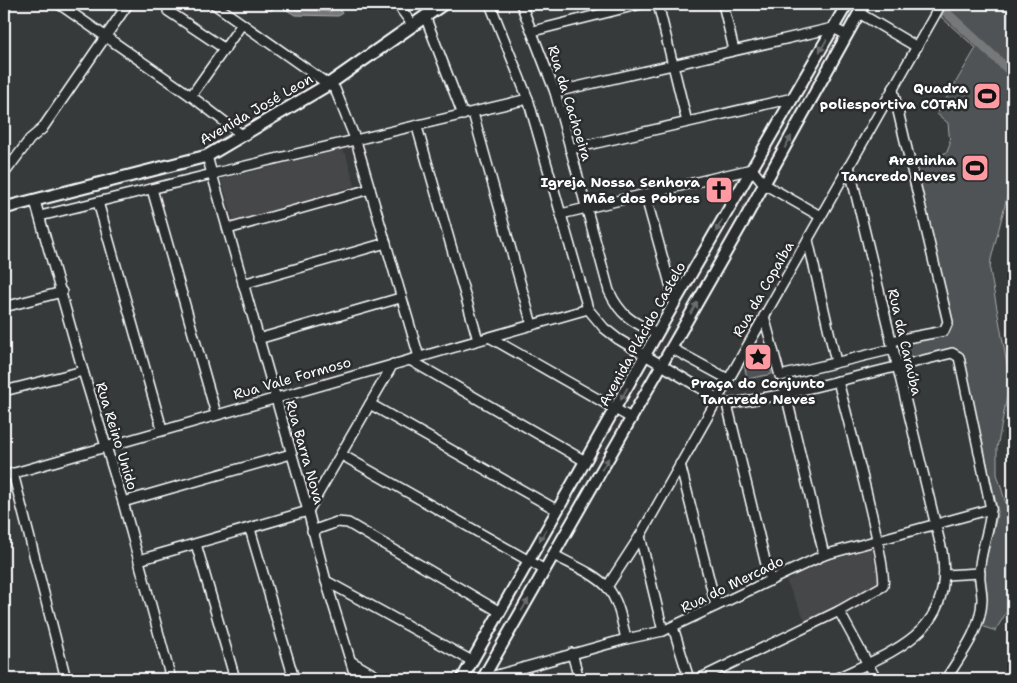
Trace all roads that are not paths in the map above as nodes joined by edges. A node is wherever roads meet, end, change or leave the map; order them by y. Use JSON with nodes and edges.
{"nodes":[{"id":1,"x":8,"y":4,"type":"edge"},
{"id":2,"x":59,"y":4,"type":"edge"},
{"id":3,"x":128,"y":4,"type":"edge"},
{"id":4,"x":214,"y":4,"type":"edge"},
{"id":5,"x":397,"y":4,"type":"edge"},
{"id":6,"x":442,"y":4,"type":"edge"},
{"id":7,"x":490,"y":4,"type":"edge"},
{"id":8,"x":521,"y":4,"type":"edge"},
{"id":9,"x":641,"y":4,"type":"edge"},
{"id":10,"x":658,"y":4,"type":"edge"},
{"id":11,"x":723,"y":4,"type":"edge"},
{"id":12,"x":847,"y":4,"type":"edge"},
{"id":13,"x":941,"y":4,"type":"edge"},
{"id":14,"x":862,"y":8,"type":"edge"},
{"id":15,"x":4,"y":9,"type":"edge"},
{"id":16,"x":168,"y":11,"type":"dead end"},
{"id":17,"x":425,"y":16,"type":"junction"},
{"id":18,"x":242,"y":24,"type":"junction"},
{"id":19,"x":412,"y":24,"type":"junction"},
{"id":20,"x":833,"y":28,"type":"junction"},
{"id":21,"x":533,"y":31,"type":"junction"},
{"id":22,"x":847,"y":35,"type":"junction"},
{"id":23,"x":106,"y":37,"type":"junction"},
{"id":24,"x":917,"y":47,"type":"junction"},
{"id":25,"x":225,"y":49,"type":"junction"},
{"id":26,"x":734,"y":50,"type":"junction"},
{"id":27,"x":673,"y":64,"type":"junction"},
{"id":28,"x":329,"y":84,"type":"junction"},
{"id":29,"x":893,"y":90,"type":"junction"},
{"id":30,"x":555,"y":92,"type":"junction"},
{"id":31,"x":191,"y":96,"type":"junction"},
{"id":32,"x":793,"y":98,"type":"junction"},
{"id":33,"x":528,"y":99,"type":"junction"},
{"id":34,"x":473,"y":113,"type":"junction"},
{"id":35,"x":463,"y":115,"type":"junction"},
{"id":36,"x":687,"y":122,"type":"junction"},
{"id":37,"x":417,"y":127,"type":"junction"},
{"id":38,"x":242,"y":135,"type":"junction"},
{"id":39,"x":356,"y":142,"type":"junction"},
{"id":40,"x":570,"y":149,"type":"junction"},
{"id":41,"x":207,"y":156,"type":"junction"},
{"id":42,"x":849,"y":166,"type":"junction"},
{"id":43,"x":752,"y":169,"type":"junction"},
{"id":44,"x":4,"y":174,"type":"edge"},
{"id":45,"x":212,"y":174,"type":"junction"},
{"id":46,"x":764,"y":184,"type":"junction"},
{"id":47,"x":152,"y":189,"type":"junction"},
{"id":48,"x":370,"y":189,"type":"junction"},
{"id":49,"x":645,"y":194,"type":"junction"},
{"id":50,"x":35,"y":201,"type":"junction"},
{"id":51,"x":98,"y":202,"type":"junction"},
{"id":52,"x":4,"y":208,"type":"edge"},
{"id":53,"x":583,"y":208,"type":"junction"},
{"id":54,"x":562,"y":214,"type":"junction"},
{"id":55,"x":40,"y":216,"type":"junction"},
{"id":56,"x":820,"y":216,"type":"junction"},
{"id":57,"x":228,"y":229,"type":"junction"},
{"id":58,"x":808,"y":240,"type":"junction"},
{"id":59,"x":386,"y":243,"type":"junction"},
{"id":60,"x":243,"y":284,"type":"junction"},
{"id":61,"x":62,"y":292,"type":"junction"},
{"id":62,"x":400,"y":298,"type":"junction"},
{"id":63,"x":675,"y":302,"type":"junction"},
{"id":64,"x":4,"y":307,"type":"edge"},
{"id":65,"x":588,"y":309,"type":"junction"},
{"id":66,"x":764,"y":316,"type":"junction"},
{"id":67,"x":532,"y":325,"type":"junction"},
{"id":68,"x":656,"y":337,"type":"junction"},
{"id":69,"x":491,"y":338,"type":"junction"},
{"id":70,"x":258,"y":339,"type":"junction"},
{"id":71,"x":478,"y":340,"type":"junction"},
{"id":72,"x":892,"y":347,"type":"junction"},
{"id":73,"x":670,"y":349,"type":"junction"},
{"id":74,"x":647,"y":353,"type":"junction"},
{"id":75,"x":419,"y":357,"type":"junction"},
{"id":76,"x":410,"y":360,"type":"junction"},
{"id":77,"x":836,"y":362,"type":"junction"},
{"id":78,"x":394,"y":364,"type":"junction"},
{"id":79,"x":662,"y":364,"type":"junction"},
{"id":80,"x":897,"y":365,"type":"junction"},
{"id":81,"x":83,"y":371,"type":"junction"},
{"id":82,"x":727,"y":380,"type":"junction"},
{"id":83,"x":838,"y":381,"type":"junction"},
{"id":84,"x":4,"y":391,"type":"edge"},
{"id":85,"x":786,"y":394,"type":"junction"},
{"id":86,"x":719,"y":395,"type":"junction"},
{"id":87,"x":275,"y":397,"type":"junction"},
{"id":88,"x":370,"y":404,"type":"junction"},
{"id":89,"x":726,"y":404,"type":"junction"},
{"id":90,"x":616,"y":410,"type":"junction"},
{"id":91,"x":216,"y":414,"type":"junction"},
{"id":92,"x":631,"y":418,"type":"junction"},
{"id":93,"x":162,"y":429,"type":"junction"},
{"id":94,"x":105,"y":446,"type":"junction"},
{"id":95,"x":291,"y":454,"type":"junction"},
{"id":96,"x":342,"y":455,"type":"junction"},
{"id":97,"x":585,"y":461,"type":"junction"},
{"id":98,"x":680,"y":464,"type":"junction"},
{"id":99,"x":8,"y":474,"type":"edge"},
{"id":100,"x":123,"y":502,"type":"junction"},
{"id":101,"x":991,"y":509,"type":"junction"},
{"id":102,"x":558,"y":510,"type":"junction"},
{"id":103,"x":308,"y":511,"type":"junction"},
{"id":104,"x":935,"y":524,"type":"junction"},
{"id":105,"x":250,"y":529,"type":"junction"},
{"id":106,"x":312,"y":531,"type":"junction"},
{"id":107,"x":640,"y":536,"type":"junction"},
{"id":108,"x":877,"y":539,"type":"junction"},
{"id":109,"x":196,"y":544,"type":"junction"},
{"id":110,"x":554,"y":555,"type":"junction"},
{"id":111,"x":824,"y":555,"type":"junction"},
{"id":112,"x":139,"y":560,"type":"junction"},
{"id":113,"x":528,"y":560,"type":"junction"},
{"id":114,"x":545,"y":570,"type":"junction"},
{"id":115,"x":980,"y":574,"type":"junction"},
{"id":116,"x":945,"y":575,"type":"junction"},
{"id":117,"x":770,"y":580,"type":"junction"},
{"id":118,"x":326,"y":581,"type":"junction"},
{"id":119,"x":607,"y":588,"type":"junction"},
{"id":120,"x":716,"y":606,"type":"junction"},
{"id":121,"x":839,"y":611,"type":"junction"},
{"id":122,"x":497,"y":616,"type":"junction"},
{"id":123,"x":673,"y":627,"type":"junction"},
{"id":124,"x":511,"y":629,"type":"junction"},
{"id":125,"x":663,"y":631,"type":"junction"},
{"id":126,"x":626,"y":638,"type":"junction"},
{"id":127,"x":572,"y":653,"type":"junction"},
{"id":128,"x":472,"y":661,"type":"junction"},
{"id":129,"x":352,"y":662,"type":"junction"},
{"id":130,"x":867,"y":664,"type":"junction"},
{"id":131,"x":66,"y":679,"type":"edge"},
{"id":132,"x":171,"y":679,"type":"edge"},
{"id":133,"x":235,"y":679,"type":"edge"},
{"id":134,"x":294,"y":679,"type":"edge"},
{"id":135,"x":356,"y":679,"type":"edge"},
{"id":136,"x":381,"y":679,"type":"edge"},
{"id":137,"x":462,"y":679,"type":"edge"},
{"id":138,"x":482,"y":679,"type":"edge"},
{"id":139,"x":579,"y":679,"type":"edge"},
{"id":140,"x":689,"y":679,"type":"edge"},
{"id":141,"x":699,"y":679,"type":"edge"},
{"id":142,"x":835,"y":679,"type":"edge"},
{"id":143,"x":876,"y":679,"type":"edge"},
{"id":144,"x":946,"y":679,"type":"edge"}],
"edges":[{"from":1,"to":15,"type":"street"},
{"from":2,"to":23,"type":"street"},
{"from":3,"to":23,"type":"street"},
{"from":4,"to":18,"type":"street"},
{"from":5,"to":19,"type":"street"},
{"from":6,"to":17,"type":"main road","name":"Avenida José Leon"},
{"from":7,"to":33,"type":"street"},
{"from":8,"to":21,"type":"street","name":"Rua da Cachoeira"},
{"from":9,"to":21,"type":"street"},
{"from":10,"to":27,"type":"street"},
{"from":11,"to":26,"type":"street"},
{"from":12,"to":20,"type":"street","name":"Avenida Plácido Castelo"},
{"from":13,"to":24,"type":"street","name":"Rua da Copaíba"},
{"from":14,"to":22,"type":"street"},
{"from":14,"to":24,"type":"street"},
{"from":16,"to":25,"type":"street"},
{"from":17,"to":19,"type":"main road","name":"Avenida José Leon"},
{"from":17,"to":35,"type":"street"},
{"from":18,"to":25,"type":"street"},
{"from":18,"to":28,"type":"street"},
{"from":19,"to":28,"type":"main road","name":"Avenida José Leon"},
{"from":20,"to":22,"type":"street"},
{"from":20,"to":26,"type":"street"},
{"from":20,"to":32,"type":"street","name":"Avenida Plácido Castelo","one_way":true},
{"from":21,"to":30,"type":"street","name":"Rua da Cachoeira"},
{"from":46,"to":22,"type":"street","one_way":true},
{"from":23,"to":31,"type":"street"},
{"from":23,"to":44,"type":"street"},
{"from":24,"to":29,"type":"street","name":"Rua da Copaíba"},
{"from":25,"to":31,"type":"street"},
{"from":26,"to":27,"type":"street"},
{"from":27,"to":30,"type":"street"},
{"from":27,"to":36,"type":"street"},
{"from":28,"to":38,"type":"main road","name":"Avenida José Leon"},
{"from":28,"to":39,"type":"street"},
{"from":29,"to":42,"type":"street","name":"Rua da Copaíba"},
{"from":29,"to":72,"type":"street"},
{"from":30,"to":40,"type":"street","name":"Rua da Cachoeira"},
{"from":31,"to":38,"type":"street"},
{"from":32,"to":36,"type":"street"},
{"from":32,"to":43,"type":"street","name":"Avenida Plácido Castelo"},
{"from":33,"to":34,"type":"street"},
{"from":33,"to":54,"type":"street"},
{"from":34,"to":35,"type":"street"},
{"from":34,"to":67,"type":"street"},
{"from":35,"to":37,"type":"street"},
{"from":36,"to":40,"type":"street"},
{"from":37,"to":39,"type":"street"},
{"from":37,"to":71,"type":"street"},
{"from":38,"to":41,"type":"main road","name":"Avenida José Leon"},
{"from":39,"to":45,"type":"street"},
{"from":39,"to":48,"type":"street"},
{"from":40,"to":53,"type":"street","name":"Rua da Cachoeira"},
{"from":41,"to":45,"type":"street","name":"Rua Barra Nova"},
{"from":41,"to":50,"type":"main road","name":"Avenida José Leon"},
{"from":42,"to":56,"type":"street","name":"Rua da Copaíba"},
{"from":42,"to":72,"type":"street","name":"Rua da Caraúba"},
{"from":43,"to":46,"type":"street"},
{"from":43,"to":49,"type":"street"},
{"from":43,"to":63,"type":"street","name":"Avenida Plácido Castelo","one_way":true},
{"from":45,"to":47,"type":"street"},
{"from":45,"to":57,"type":"street","name":"Rua Barra Nova"},
{"from":46,"to":56,"type":"street"},
{"from":73,"to":46,"type":"street","one_way":true},
{"from":47,"to":51,"type":"street"},
{"from":47,"to":91,"type":"street"},
{"from":48,"to":57,"type":"street"},
{"from":48,"to":59,"type":"street"},
{"from":49,"to":53,"type":"street"},
{"from":49,"to":63,"type":"street"},
{"from":50,"to":52,"type":"main road","name":"Avenida José Leon"},
{"from":50,"to":55,"type":"street","name":"Rua Reino Unido"},
{"from":51,"to":55,"type":"street"},
{"from":51,"to":93,"type":"street"},
{"from":53,"to":54,"type":"street"},
{"from":53,"to":68,"type":"street","name":"Rua da Cachoeira"},
{"from":54,"to":65,"type":"street"},
{"from":55,"to":61,"type":"street","name":"Rua Reino Unido"},
{"from":56,"to":58,"type":"street","name":"Rua da Copaíba"},
{"from":57,"to":60,"type":"street","name":"Rua Barra Nova"},
{"from":58,"to":66,"type":"street","name":"Rua da Copaíba"},
{"from":58,"to":77,"type":"street"},
{"from":59,"to":60,"type":"street"},
{"from":59,"to":62,"type":"street"},
{"from":60,"to":70,"type":"street","name":"Rua Barra Nova"},
{"from":61,"to":64,"type":"street"},
{"from":61,"to":81,"type":"street","name":"Rua Reino Unido"},
{"from":62,"to":70,"type":"street"},
{"from":62,"to":75,"type":"street"},
{"from":63,"to":68,"type":"street","name":"Avenida Plácido Castelo"},
{"from":65,"to":67,"type":"street","name":"Rua Vale Formoso"},
{"from":65,"to":74,"type":"street"},
{"from":66,"to":77,"type":"street"},
{"from":66,"to":82,"type":"street","name":"Rua da Copaíba"},
{"from":67,"to":69,"type":"street","name":"Rua Vale Formoso"},
{"from":68,"to":74,"type":"street","name":"Avenida Plácido Castelo"},
{"from":69,"to":71,"type":"street","name":"Rua Vale Formoso"},
{"from":69,"to":90,"type":"street"},
{"from":70,"to":87,"type":"street","name":"Rua Barra Nova"},
{"from":71,"to":75,"type":"street","name":"Rua Vale Formoso"},
{"from":72,"to":77,"type":"street"},
{"from":72,"to":80,"type":"street","name":"Rua da Caraúba"},
{"from":73,"to":79,"type":"street"},
{"from":73,"to":82,"type":"street"},
{"from":74,"to":79,"type":"street"},
{"from":74,"to":90,"type":"street","name":"Avenida Plácido Castelo","one_way":true},
{"from":75,"to":76,"type":"street","name":"Rua Vale Formoso"},
{"from":76,"to":78,"type":"street","name":"Rua Vale Formoso"},
{"from":76,"to":97,"type":"street"},
{"from":78,"to":87,"type":"street","name":"Rua Vale Formoso"},
{"from":78,"to":88,"type":"street"},
{"from":79,"to":86,"type":"street"},
{"from":79,"to":92,"type":"street"},
{"from":80,"to":83,"type":"street"},
{"from":80,"to":101,"type":"street"},
{"from":80,"to":104,"type":"street","name":"Rua da Caraúba"},
{"from":81,"to":84,"type":"street"},
{"from":81,"to":94,"type":"street","name":"Rua Reino Unido"},
{"from":82,"to":86,"type":"street","name":"Rua da Copaíba"},
{"from":83,"to":85,"type":"street"},
{"from":83,"to":108,"type":"street"},
{"from":85,"to":89,"type":"street"},
{"from":85,"to":111,"type":"street"},
{"from":86,"to":89,"type":"street"},
{"from":86,"to":98,"type":"street","name":"Rua da Copaíba"},
{"from":87,"to":91,"type":"street","name":"Rua Vale Formoso"},
{"from":87,"to":95,"type":"street","name":"Rua Barra Nova"},
{"from":88,"to":96,"type":"street"},
{"from":88,"to":102,"type":"street"},
{"from":89,"to":117,"type":"street"},
{"from":90,"to":92,"type":"street"},
{"from":90,"to":97,"type":"street","name":"Avenida Plácido Castelo"},
{"from":91,"to":93,"type":"street","name":"Rua Vale Formoso"},
{"from":110,"to":92,"type":"street","one_way":true},
{"from":93,"to":94,"type":"street","name":"Rua Vale Formoso"},
{"from":94,"to":99,"type":"street","name":"Rua Vale Formoso"},
{"from":94,"to":100,"type":"street","name":"Rua Reino Unido"},
{"from":95,"to":100,"type":"street"},
{"from":95,"to":103,"type":"street","name":"Rua Barra Nova"},
{"from":96,"to":103,"type":"street"},
{"from":96,"to":113,"type":"street"},
{"from":97,"to":102,"type":"street","name":"Avenida Plácido Castelo"},
{"from":98,"to":107,"type":"street","name":"Rua da Copaíba"},
{"from":98,"to":120,"type":"street"},
{"from":99,"to":131,"type":"street"},
{"from":100,"to":112,"type":"street","name":"Rua Reino Unido"},
{"from":101,"to":104,"type":"street","name":"Rua do Mercado"},
{"from":101,"to":115,"type":"street"},
{"from":102,"to":113,"type":"street","name":"Avenida Plácido Castelo","one_way":true},
{"from":103,"to":105,"type":"street"},
{"from":103,"to":106,"type":"street","name":"Rua Barra Nova"},
{"from":104,"to":108,"type":"street","name":"Rua do Mercado"},
{"from":104,"to":116,"type":"street","name":"Rua da Caraúba"},
{"from":105,"to":109,"type":"street"},
{"from":105,"to":134,"type":"street"},
{"from":106,"to":118,"type":"street","name":"Rua Barra Nova"},
{"from":106,"to":122,"type":"street"},
{"from":107,"to":119,"type":"street","name":"Rua da Copaíba"},
{"from":107,"to":125,"type":"street"},
{"from":108,"to":111,"type":"street","name":"Rua do Mercado"},
{"from":108,"to":121,"type":"street"},
{"from":109,"to":112,"type":"street"},
{"from":109,"to":133,"type":"street"},
{"from":110,"to":114,"type":"street"},
{"from":110,"to":119,"type":"street"},
{"from":111,"to":117,"type":"street","name":"Rua do Mercado"},
{"from":112,"to":132,"type":"street","name":"Rua Reino Unido"},
{"from":113,"to":114,"type":"street"},
{"from":113,"to":122,"type":"street","name":"Avenida Plácido Castelo"},
{"from":124,"to":114,"type":"street","one_way":true},
{"from":115,"to":116,"type":"street"},
{"from":115,"to":144,"type":"street"},
{"from":116,"to":130,"type":"street","name":"Rua da Caraúba"},
{"from":117,"to":120,"type":"street","name":"Rua do Mercado"},
{"from":118,"to":128,"type":"street"},
{"from":118,"to":129,"type":"street","name":"Rua Barra Nova"},
{"from":119,"to":126,"type":"street"},
{"from":120,"to":123,"type":"street","name":"Rua do Mercado"},
{"from":121,"to":130,"type":"street"},
{"from":121,"to":141,"type":"street"},
{"from":122,"to":124,"type":"street"},
{"from":122,"to":128,"type":"street","name":"Avenida Plácido Castelo"},
{"from":123,"to":125,"type":"street","name":"Rua do Mercado"},
{"from":123,"to":140,"type":"street"},
{"from":124,"to":138,"type":"street"},
{"from":125,"to":126,"type":"street","name":"Rua do Mercado"},
{"from":126,"to":127,"type":"street","name":"Rua do Mercado"},
{"from":127,"to":138,"type":"street","name":"Rua do Mercado"},
{"from":127,"to":139,"type":"street"},
{"from":128,"to":137,"type":"street","name":"Avenida Plácido Castelo"},
{"from":129,"to":135,"type":"street","name":"Rua Barra Nova"},
{"from":129,"to":136,"type":"street"},
{"from":130,"to":142,"type":"street","name":"Rua da Caraúba"},
{"from":130,"to":143,"type":"street"}]}
